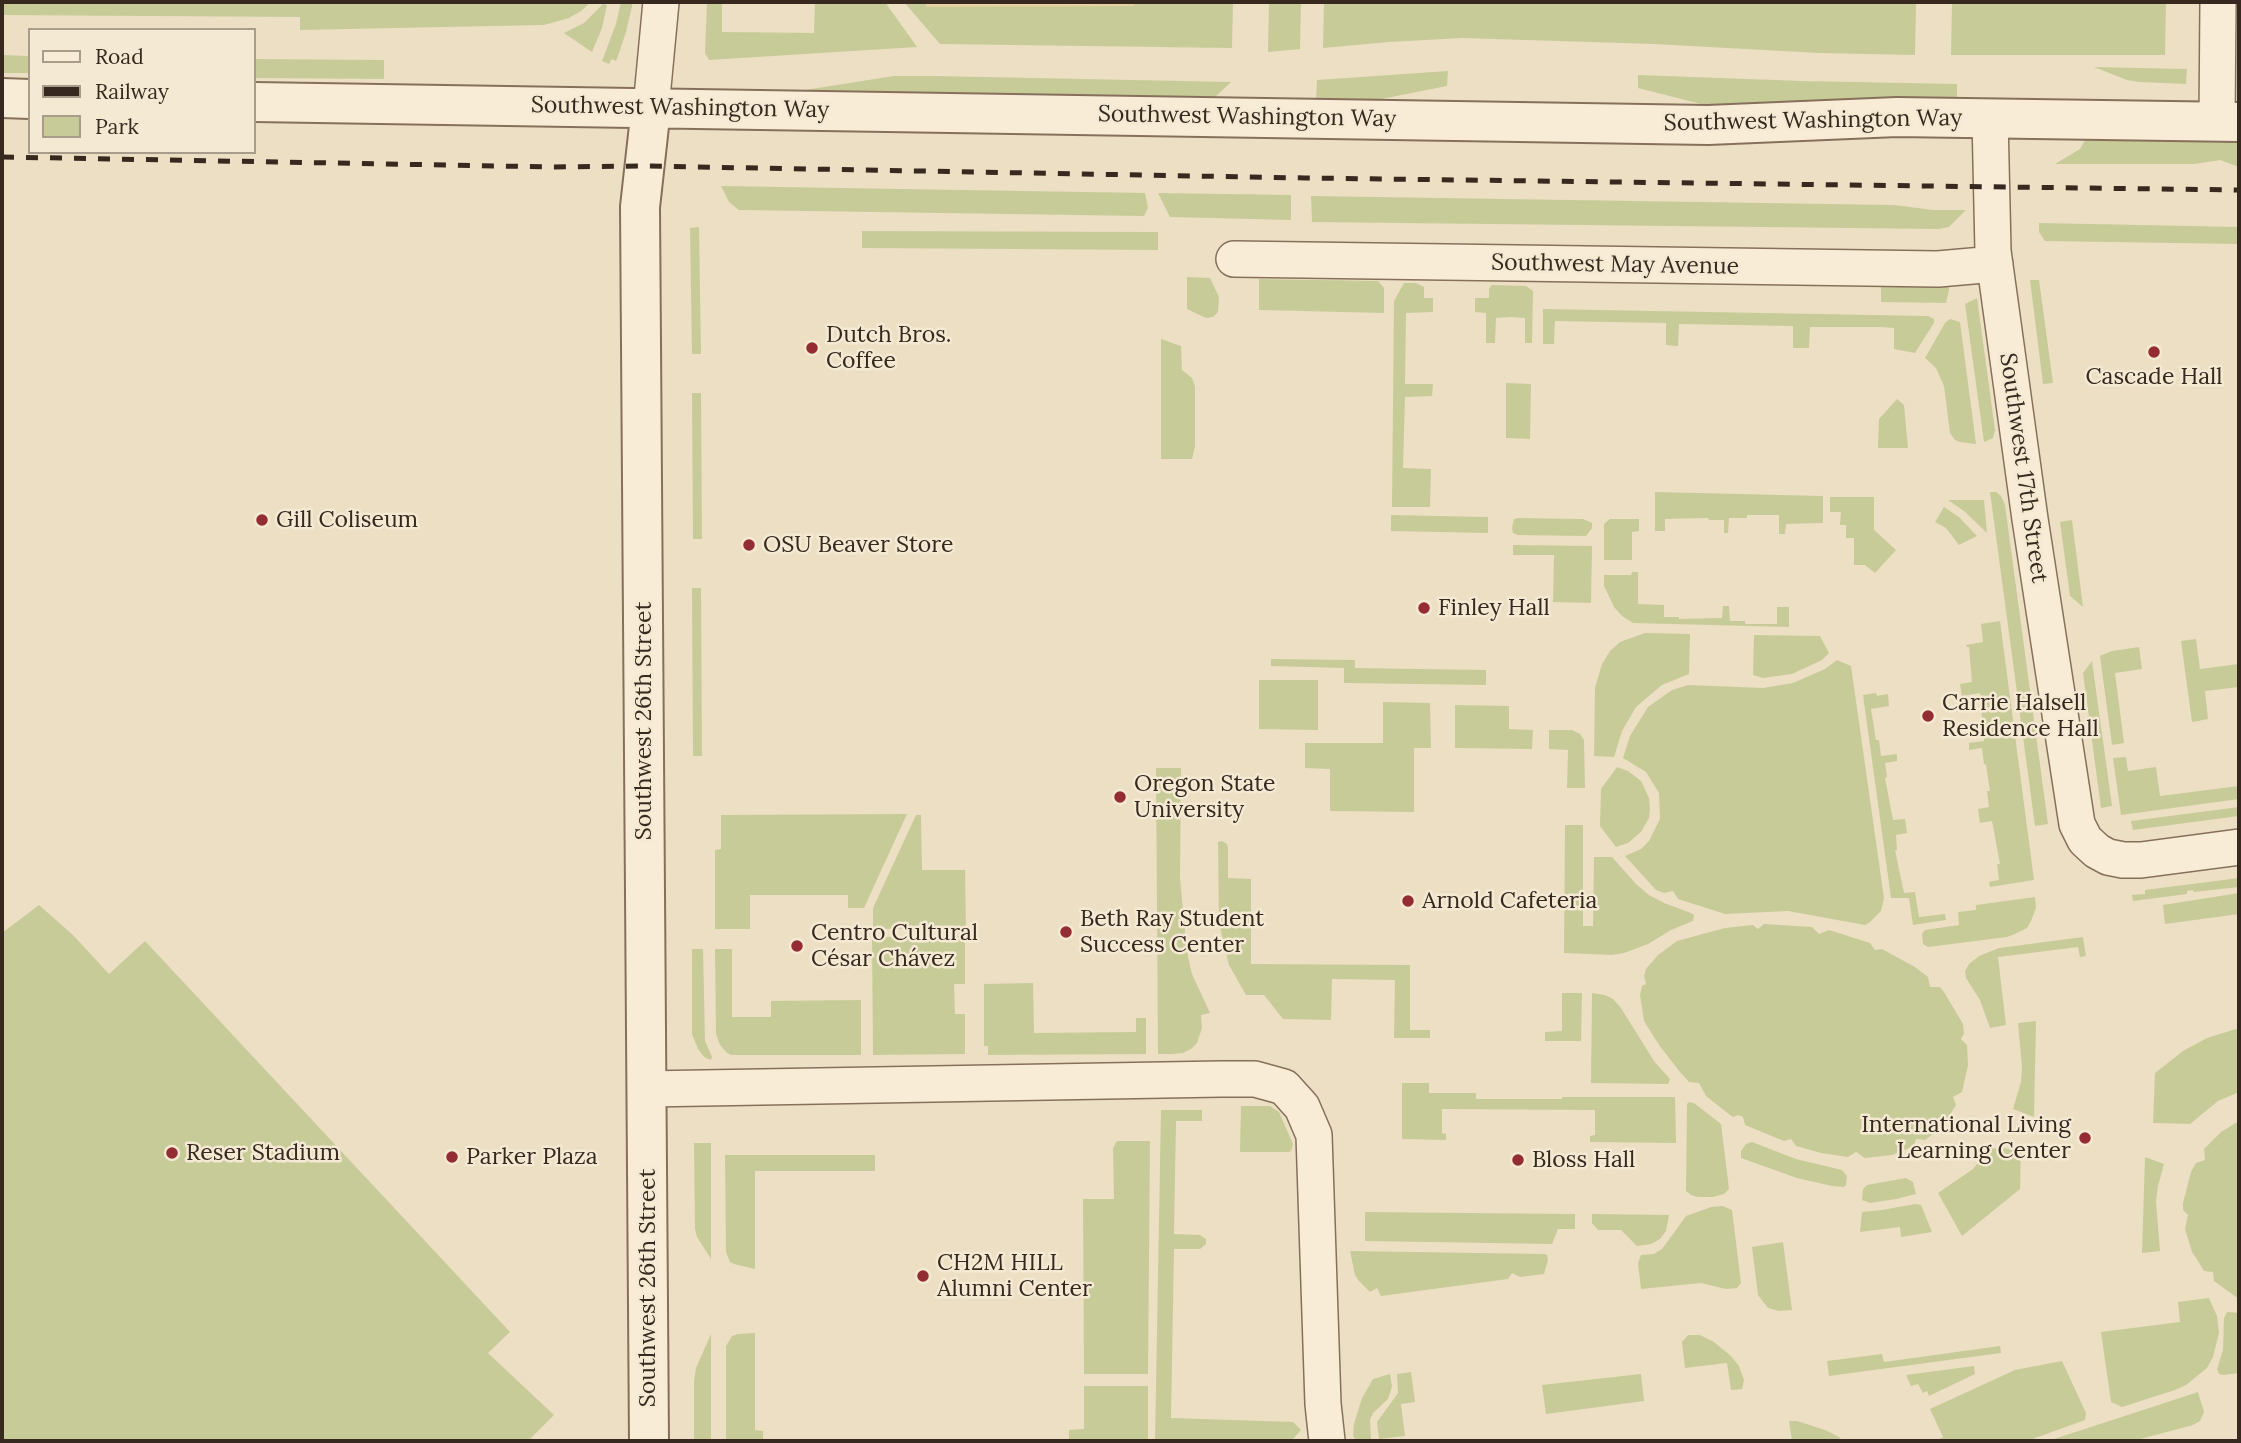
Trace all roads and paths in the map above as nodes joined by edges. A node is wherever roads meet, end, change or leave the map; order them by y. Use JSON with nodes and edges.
{"nodes":[{"id":1,"x":661,"y":2,"type":"edge"},
{"id":2,"x":2218,"y":2,"type":"edge"},
{"id":3,"x":2,"y":98,"type":"edge"},
{"id":4,"x":28,"y":99,"type":"edge"},
{"id":5,"x":256,"y":102,"type":"edge"},
{"id":6,"x":651,"y":107,"type":"junction"},
{"id":7,"x":1990,"y":118,"type":"junction"},
{"id":8,"x":2228,"y":122,"type":"edge"},
{"id":9,"x":1234,"y":259,"type":"dead end"},
{"id":10,"x":1995,"y":264,"type":"junction"},
{"id":11,"x":2239,"y":847,"type":"edge"},
{"id":12,"x":646,"y":1088,"type":"junction"},
{"id":13,"x":649,"y":1441,"type":"edge"},
{"id":14,"x":1327,"y":1441,"type":"edge"}],
"edges":[{"from":1,"to":6,"type":"street","name":"Southwest 26th Street"},
{"from":2,"to":8,"type":"street"},
{"from":3,"to":4,"type":"street"},
{"from":5,"to":6,"type":"street","name":"Southwest Washington Way"},
{"from":6,"to":7,"type":"street","name":"Southwest Washington Way"},
{"from":6,"to":12,"type":"street","name":"Southwest 26th Street"},
{"from":7,"to":8,"type":"street","name":"Southwest Washington Way"},
{"from":7,"to":10,"type":"street","name":"Southwest 17th Street"},
{"from":9,"to":10,"type":"street","name":"Southwest May Avenue"},
{"from":10,"to":11,"type":"street","name":"Southwest 17th Street"},
{"from":12,"to":13,"type":"street","name":"Southwest 26th Street"},
{"from":12,"to":14,"type":"street"}]}
